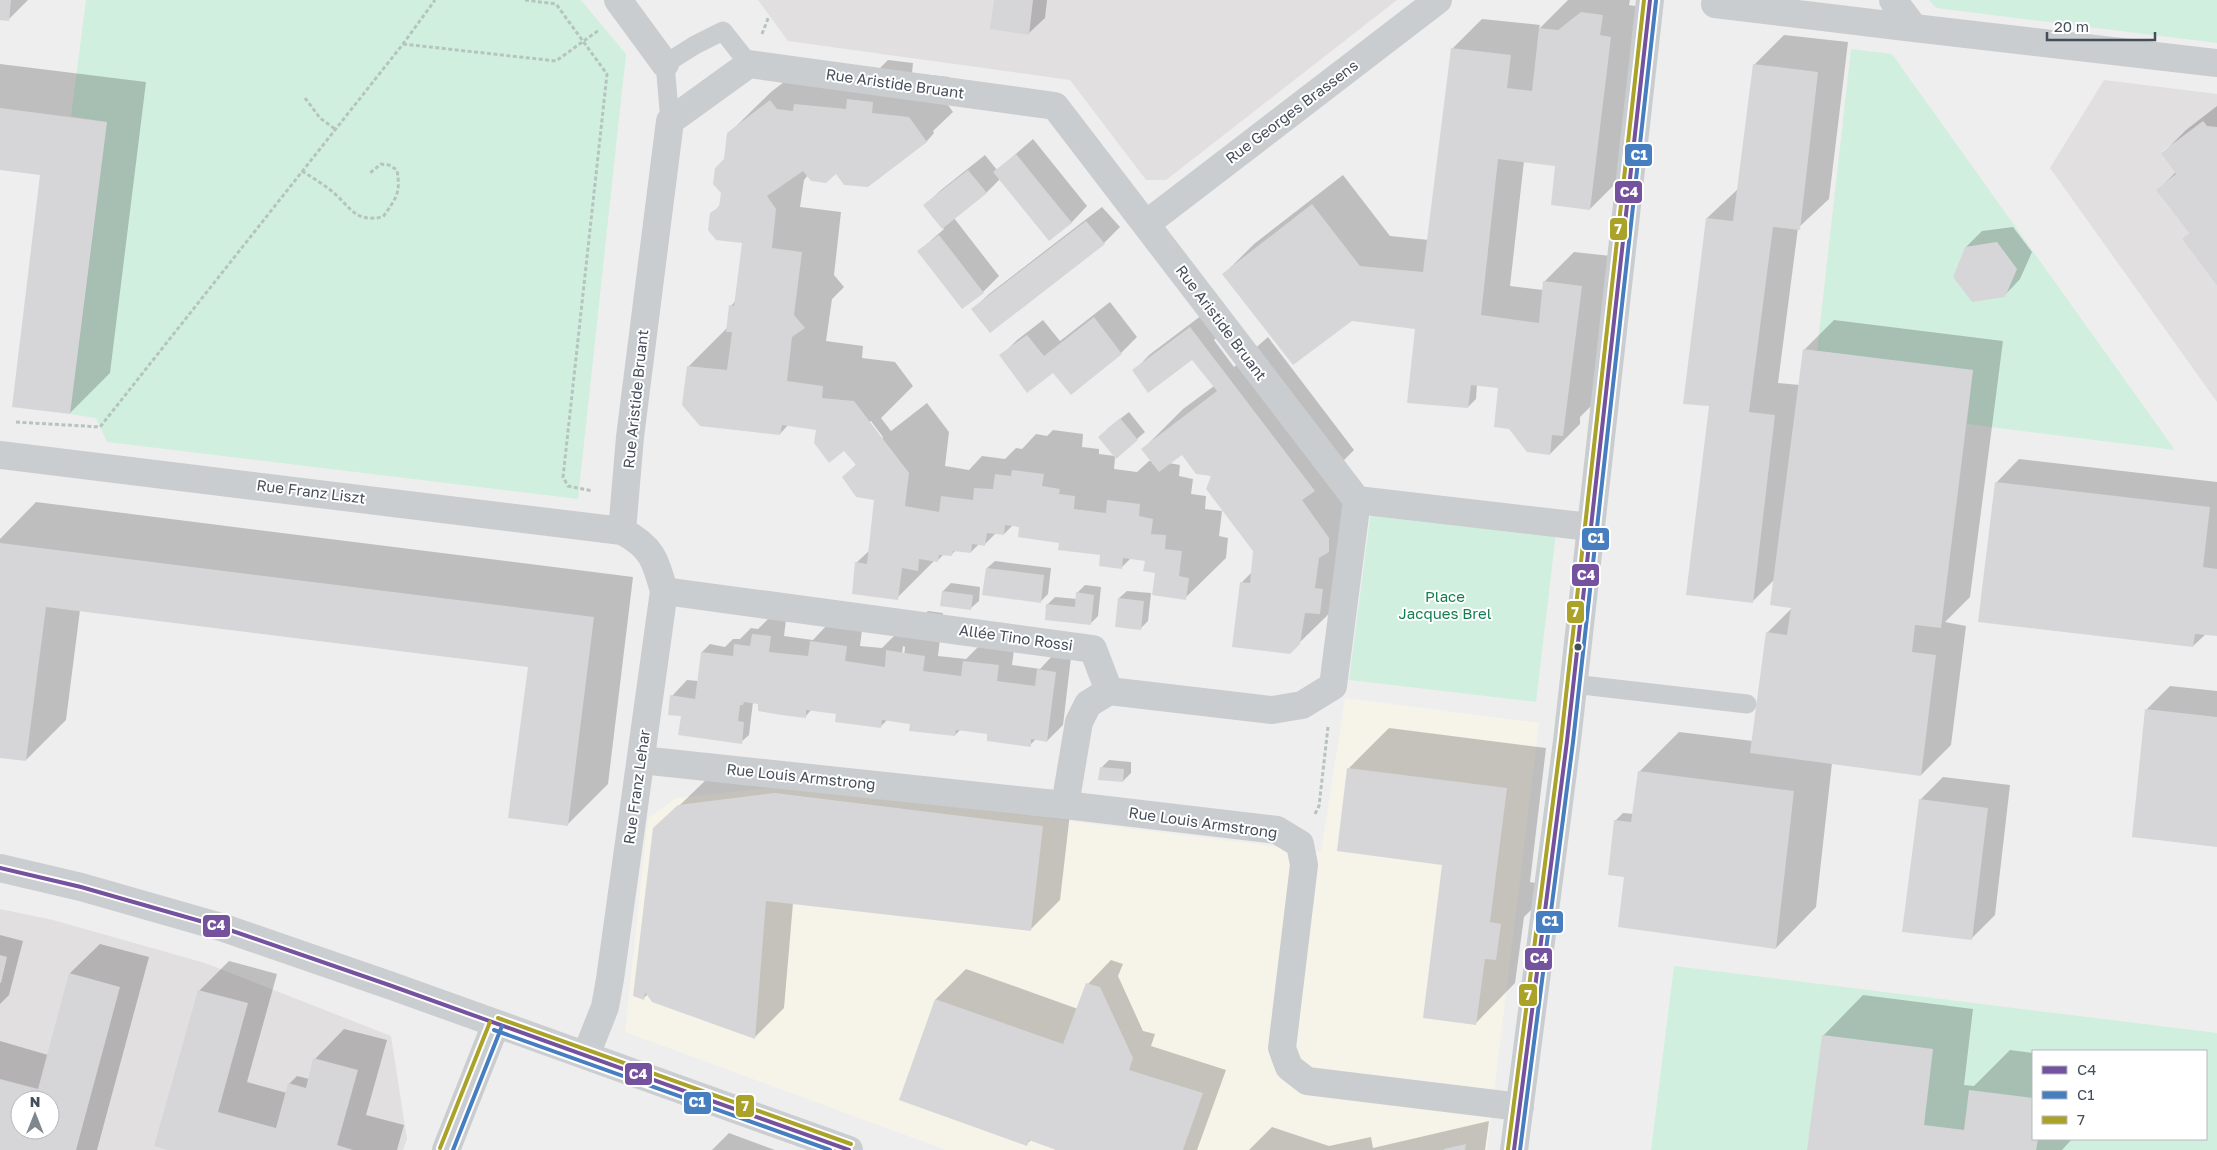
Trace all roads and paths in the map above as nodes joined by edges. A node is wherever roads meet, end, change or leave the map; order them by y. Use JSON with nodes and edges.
{"nodes":[{"id":1,"x":435,"y":0,"type":"edge"},
{"id":2,"x":525,"y":0,"type":"edge"},
{"id":3,"x":1438,"y":0,"type":"edge"},
{"id":4,"x":1650,"y":0,"type":"edge"},
{"id":5,"x":1894,"y":0,"type":"edge"},
{"id":6,"x":1714,"y":4,"type":"dead end"},
{"id":7,"x":622,"y":5,"type":"edge"},
{"id":8,"x":1914,"y":28,"type":"junction"},
{"id":9,"x":583,"y":41,"type":"junction"},
{"id":10,"x":403,"y":44,"type":"junction"},
{"id":11,"x":2217,"y":63,"type":"edge"},
{"id":12,"x":665,"y":64,"type":"junction"},
{"id":13,"x":749,"y":64,"type":"junction"},
{"id":14,"x":305,"y":98,"type":"dead end"},
{"id":15,"x":670,"y":121,"type":"junction"},
{"id":16,"x":335,"y":129,"type":"junction"},
{"id":17,"x":302,"y":171,"type":"junction"},
{"id":18,"x":370,"y":173,"type":"dead end"},
{"id":19,"x":1146,"y":224,"type":"junction"},
{"id":20,"x":9,"y":421,"type":"dead end"},
{"id":21,"x":0,"y":455,"type":"edge"},
{"id":22,"x":626,"y":497,"type":"junction"},
{"id":23,"x":1357,"y":500,"type":"junction"},
{"id":24,"x":1590,"y":526,"type":"junction"},
{"id":25,"x":622,"y":531,"type":"junction"},
{"id":26,"x":664,"y":590,"type":"junction"},
{"id":27,"x":1573,"y":684,"type":"junction"},
{"id":28,"x":1333,"y":686,"type":"junction"},
{"id":29,"x":1108,"y":691,"type":"junction"},
{"id":30,"x":1747,"y":704,"type":"dead end"},
{"id":31,"x":641,"y":760,"type":"junction"},
{"id":32,"x":1065,"y":805,"type":"junction"},
{"id":33,"x":1300,"y":844,"type":"junction"},
{"id":34,"x":0,"y":868,"type":"edge"},
{"id":35,"x":496,"y":1024,"type":"junction"},
{"id":36,"x":586,"y":1055,"type":"junction"},
{"id":37,"x":1520,"y":1107,"type":"junction"},
{"id":38,"x":446,"y":1150,"type":"edge"},
{"id":39,"x":849,"y":1150,"type":"edge"},
{"id":40,"x":1514,"y":1150,"type":"edge"}],
"edges":[{"from":1,"to":10,"type":"path"},
{"from":2,"to":9,"type":"path"},
{"from":3,"to":19,"type":"street","name":"Rue Georges Brassens"},
{"from":4,"to":24,"type":"street"},
{"from":5,"to":8,"type":"street"},
{"from":6,"to":8,"type":"street"},
{"from":7,"to":9,"type":"path"},
{"from":7,"to":12,"type":"street"},
{"from":8,"to":11,"type":"street"},
{"from":9,"to":10,"type":"path"},
{"from":9,"to":22,"type":"path"},
{"from":10,"to":16,"type":"path"},
{"from":12,"to":13,"type":"lane"},
{"from":12,"to":15,"type":"lane"},
{"from":13,"to":15,"type":"street"},
{"from":13,"to":19,"type":"street","name":"Rue Aristide Bruant"},
{"from":14,"to":16,"type":"path"},
{"from":15,"to":22,"type":"street","name":"Rue Aristide Bruant"},
{"from":16,"to":17,"type":"path"},
{"from":17,"to":18,"type":"path"},
{"from":17,"to":20,"type":"path"},
{"from":19,"to":23,"type":"street","name":"Rue Aristide Bruant"},
{"from":21,"to":25,"type":"street","name":"Rue Franz Liszt"},
{"from":22,"to":25,"type":"street","name":"Rue Aristide Bruant"},
{"from":23,"to":24,"type":"street"},
{"from":23,"to":28,"type":"street"},
{"from":24,"to":27,"type":"street"},
{"from":25,"to":26,"type":"street","name":"Rue Franz Lehar"},
{"from":26,"to":29,"type":"street","name":"Allée Tino Rossi"},
{"from":26,"to":31,"type":"street","name":"Rue Franz Lehar"},
{"from":27,"to":30,"type":"lane"},
{"from":27,"to":37,"type":"street"},
{"from":28,"to":29,"type":"street"},
{"from":28,"to":33,"type":"path"},
{"from":29,"to":32,"type":"street"},
{"from":31,"to":32,"type":"street","name":"Rue Louis Armstrong"},
{"from":31,"to":36,"type":"street","name":"Rue Franz Lehar"},
{"from":32,"to":33,"type":"street","name":"Rue Louis Armstrong"},
{"from":33,"to":37,"type":"street"},
{"from":34,"to":35,"type":"main road"},
{"from":35,"to":36,"type":"main road"},
{"from":35,"to":38,"type":"street"},
{"from":36,"to":39,"type":"main road"},
{"from":37,"to":40,"type":"street"}]}
